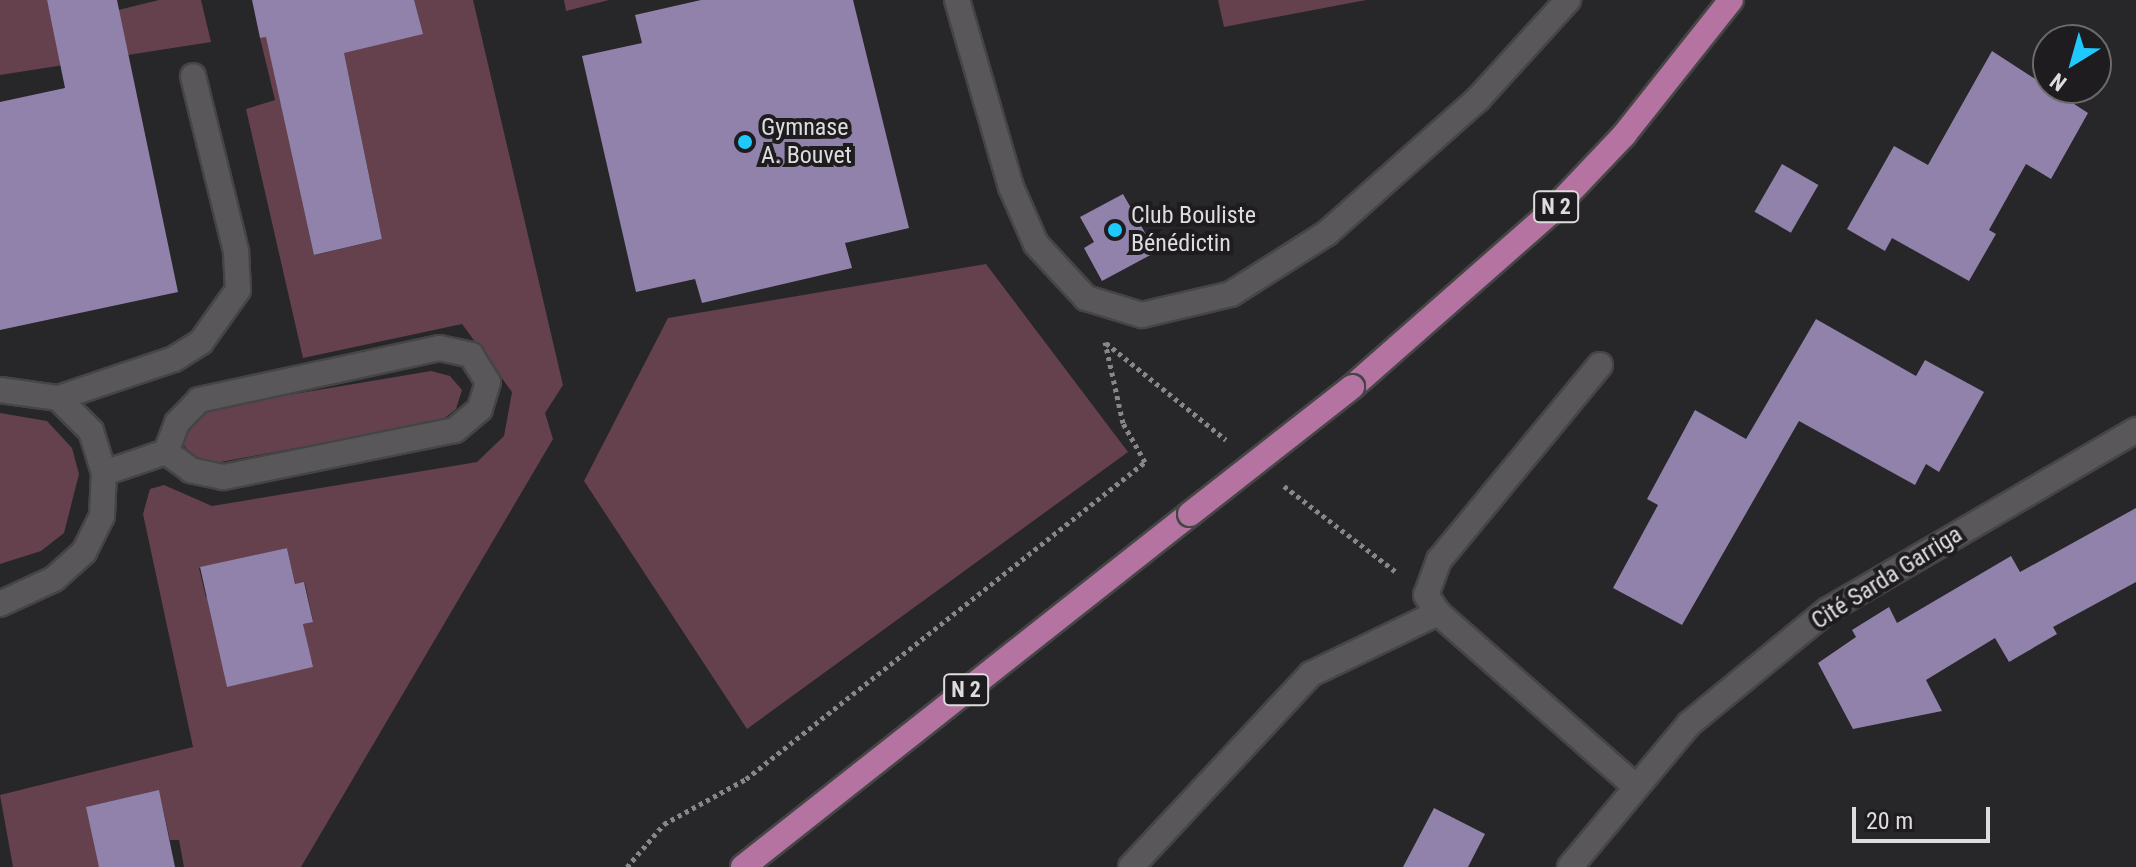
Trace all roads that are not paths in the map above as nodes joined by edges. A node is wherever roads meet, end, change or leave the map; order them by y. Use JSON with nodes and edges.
{"nodes":[{"id":1,"x":957,"y":0,"type":"edge"},
{"id":2,"x":1568,"y":0,"type":"edge"},
{"id":3,"x":1731,"y":0,"type":"edge"},
{"id":4,"x":193,"y":76,"type":"dead end"},
{"id":5,"x":1600,"y":365,"type":"dead end"},
{"id":6,"x":0,"y":390,"type":"edge"},
{"id":7,"x":58,"y":398,"type":"junction"},
{"id":8,"x":2136,"y":430,"type":"edge"},
{"id":9,"x":166,"y":452,"type":"junction"},
{"id":10,"x":104,"y":473,"type":"junction"},
{"id":11,"x":0,"y":604,"type":"edge"},
{"id":12,"x":1438,"y":613,"type":"junction"},
{"id":13,"x":1634,"y":785,"type":"junction"},
{"id":14,"x":743,"y":867,"type":"edge"},
{"id":15,"x":1131,"y":867,"type":"edge"},
{"id":16,"x":1570,"y":867,"type":"edge"}],
"edges":[{"from":1,"to":2,"type":"street"},
{"from":3,"to":14,"type":"main road","number":"N 2","bridge":true},
{"from":4,"to":7,"type":"street"},
{"from":5,"to":12,"type":"street"},
{"from":6,"to":7,"type":"street"},
{"from":7,"to":10,"type":"street"},
{"from":8,"to":13,"type":"street","name":"Cité Sarda Garriga"},
{"from":9,"to":9,"type":"street"},
{"from":9,"to":10,"type":"street"},
{"from":10,"to":11,"type":"street"},
{"from":12,"to":13,"type":"street"},
{"from":12,"to":15,"type":"street"},
{"from":13,"to":16,"type":"street","name":"Cité Sarda Garriga"}]}
